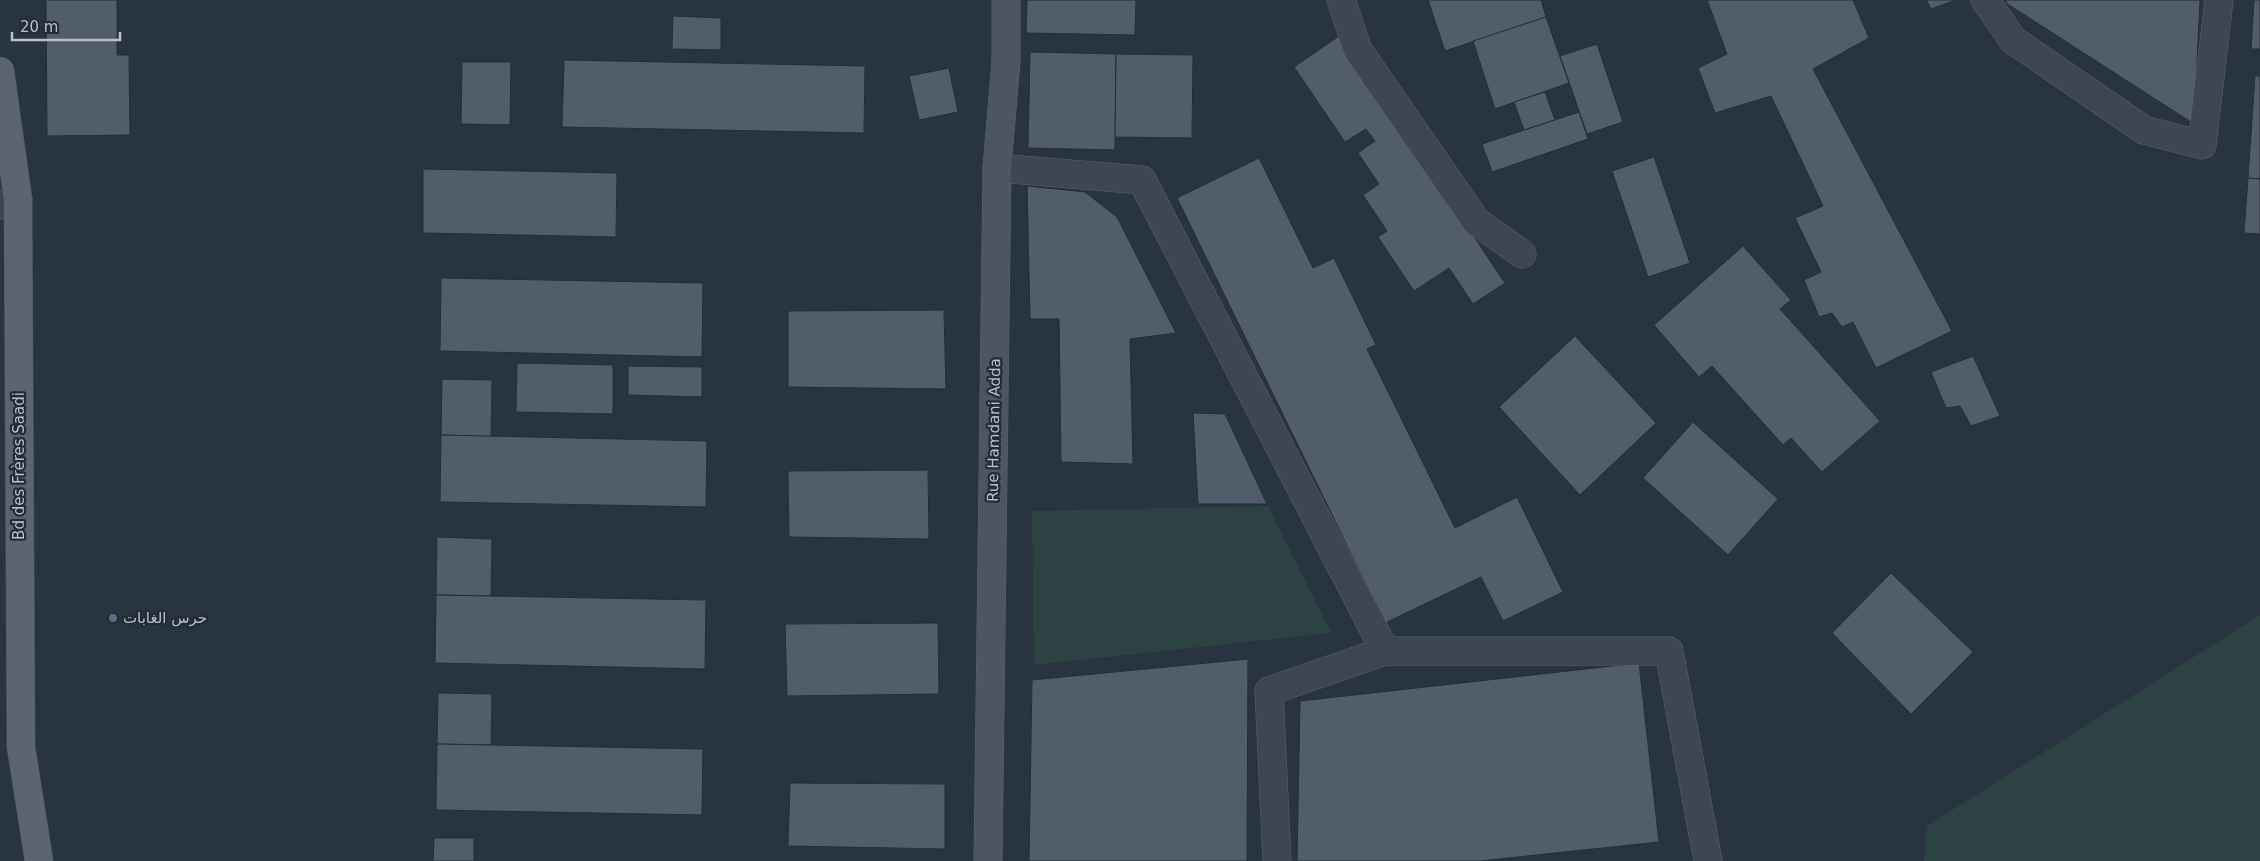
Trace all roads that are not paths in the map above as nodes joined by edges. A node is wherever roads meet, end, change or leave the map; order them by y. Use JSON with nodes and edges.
{"nodes":[{"id":1,"x":1006,"y":0,"type":"edge"},
{"id":2,"x":1341,"y":0,"type":"edge"},
{"id":3,"x":1985,"y":0,"type":"edge"},
{"id":4,"x":2219,"y":0,"type":"edge"},
{"id":5,"x":0,"y":71,"type":"edge"},
{"id":6,"x":997,"y":168,"type":"junction"},
{"id":7,"x":9,"y":202,"type":"edge"},
{"id":8,"x":1522,"y":254,"type":"dead end"},
{"id":9,"x":1384,"y":651,"type":"junction"},
{"id":10,"x":39,"y":861,"type":"edge"},
{"id":11,"x":988,"y":861,"type":"edge"},
{"id":12,"x":1277,"y":861,"type":"edge"},
{"id":13,"x":1708,"y":861,"type":"edge"}],
"edges":[{"from":1,"to":6,"type":"street","name":"Rue Hamdani Adda"},
{"from":2,"to":8,"type":"street"},
{"from":3,"to":4,"type":"street"},
{"from":5,"to":7,"type":"main road","name":"Bd des Frères Saadi"},
{"from":6,"to":9,"type":"street"},
{"from":6,"to":11,"type":"street","name":"Rue Hamdani Adda"},
{"from":7,"to":10,"type":"main road","name":"Bd des Frères Saadi"},
{"from":9,"to":12,"type":"street"},
{"from":9,"to":13,"type":"street"}]}
